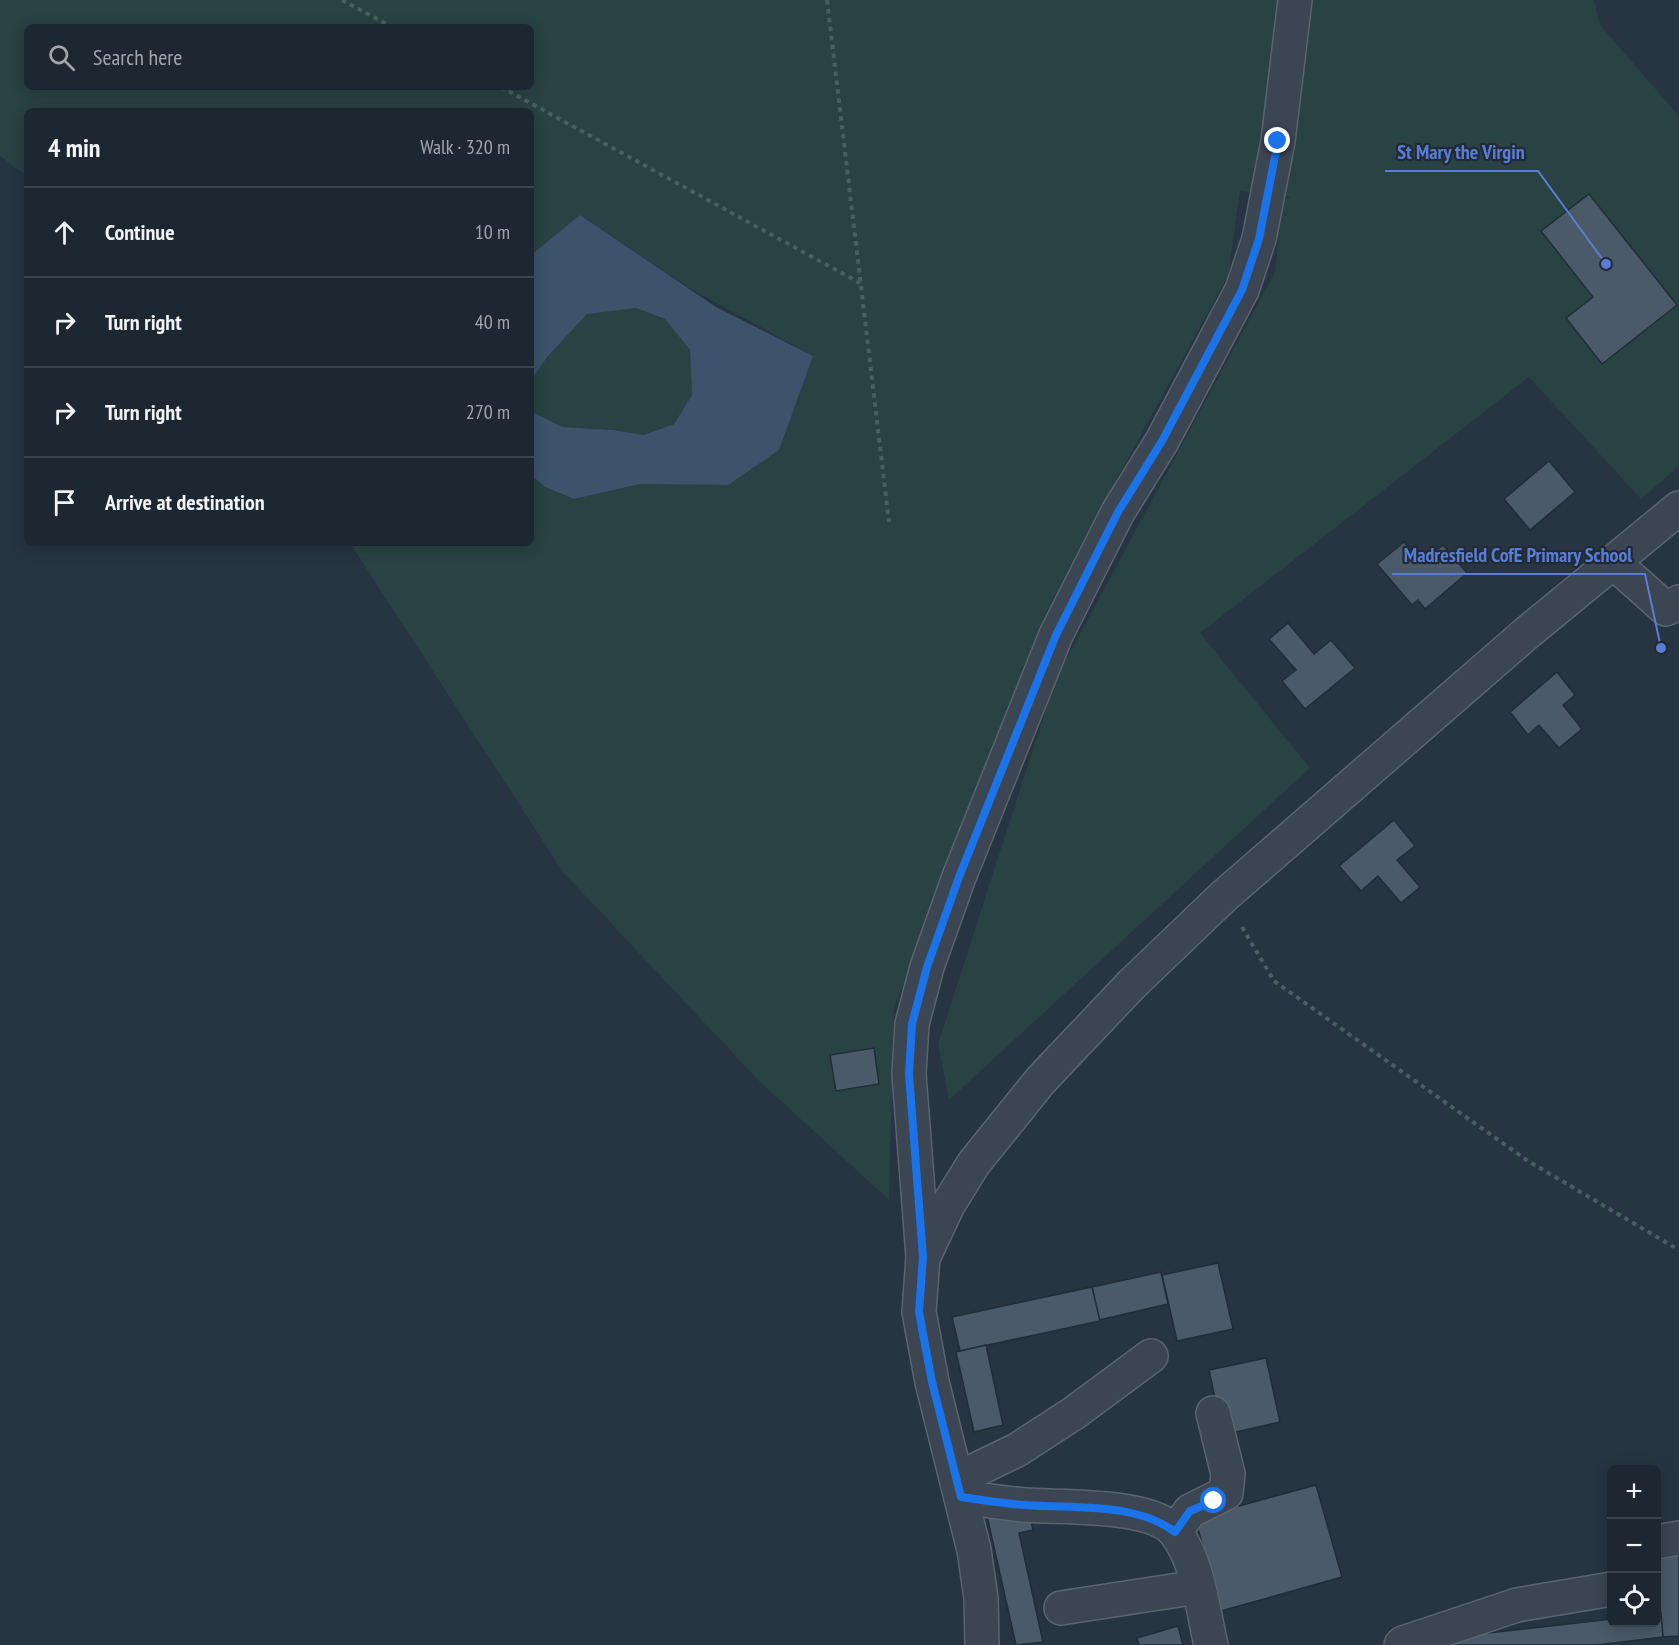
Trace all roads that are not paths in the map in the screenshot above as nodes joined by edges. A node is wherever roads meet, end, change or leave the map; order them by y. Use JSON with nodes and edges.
{"nodes":[{"id":1,"x":1295,"y":0,"type":"edge"},
{"id":2,"x":1679,"y":508,"type":"edge"},
{"id":3,"x":1613,"y":562,"type":"junction"},
{"id":4,"x":1679,"y":602,"type":"edge"},
{"id":5,"x":923,"y":1257,"type":"junction"},
{"id":6,"x":1151,"y":1356,"type":"dead end"},
{"id":7,"x":1213,"y":1413,"type":"dead end"},
{"id":8,"x":959,"y":1488,"type":"junction"},
{"id":9,"x":1175,"y":1532,"type":"junction"},
{"id":10,"x":1679,"y":1538,"type":"edge"},
{"id":11,"x":1661,"y":1541,"type":"edge"},
{"id":12,"x":1198,"y":1587,"type":"junction"},
{"id":13,"x":1607,"y":1590,"type":"edge"},
{"id":14,"x":1061,"y":1608,"type":"dead end"},
{"id":15,"x":982,"y":1645,"type":"edge"},
{"id":16,"x":1211,"y":1645,"type":"edge"},
{"id":17,"x":1401,"y":1645,"type":"edge"}],
"edges":[{"from":1,"to":5,"type":"street"},
{"from":2,"to":3,"type":"street"},
{"from":3,"to":4,"type":"street"},
{"from":3,"to":5,"type":"street"},
{"from":5,"to":8,"type":"street"},
{"from":6,"to":8,"type":"street"},
{"from":7,"to":9,"type":"street"},
{"from":8,"to":9,"type":"street"},
{"from":8,"to":15,"type":"street"},
{"from":9,"to":12,"type":"street"},
{"from":10,"to":11,"type":"street"},
{"from":12,"to":14,"type":"street"},
{"from":12,"to":16,"type":"street"},
{"from":13,"to":17,"type":"street"}]}
